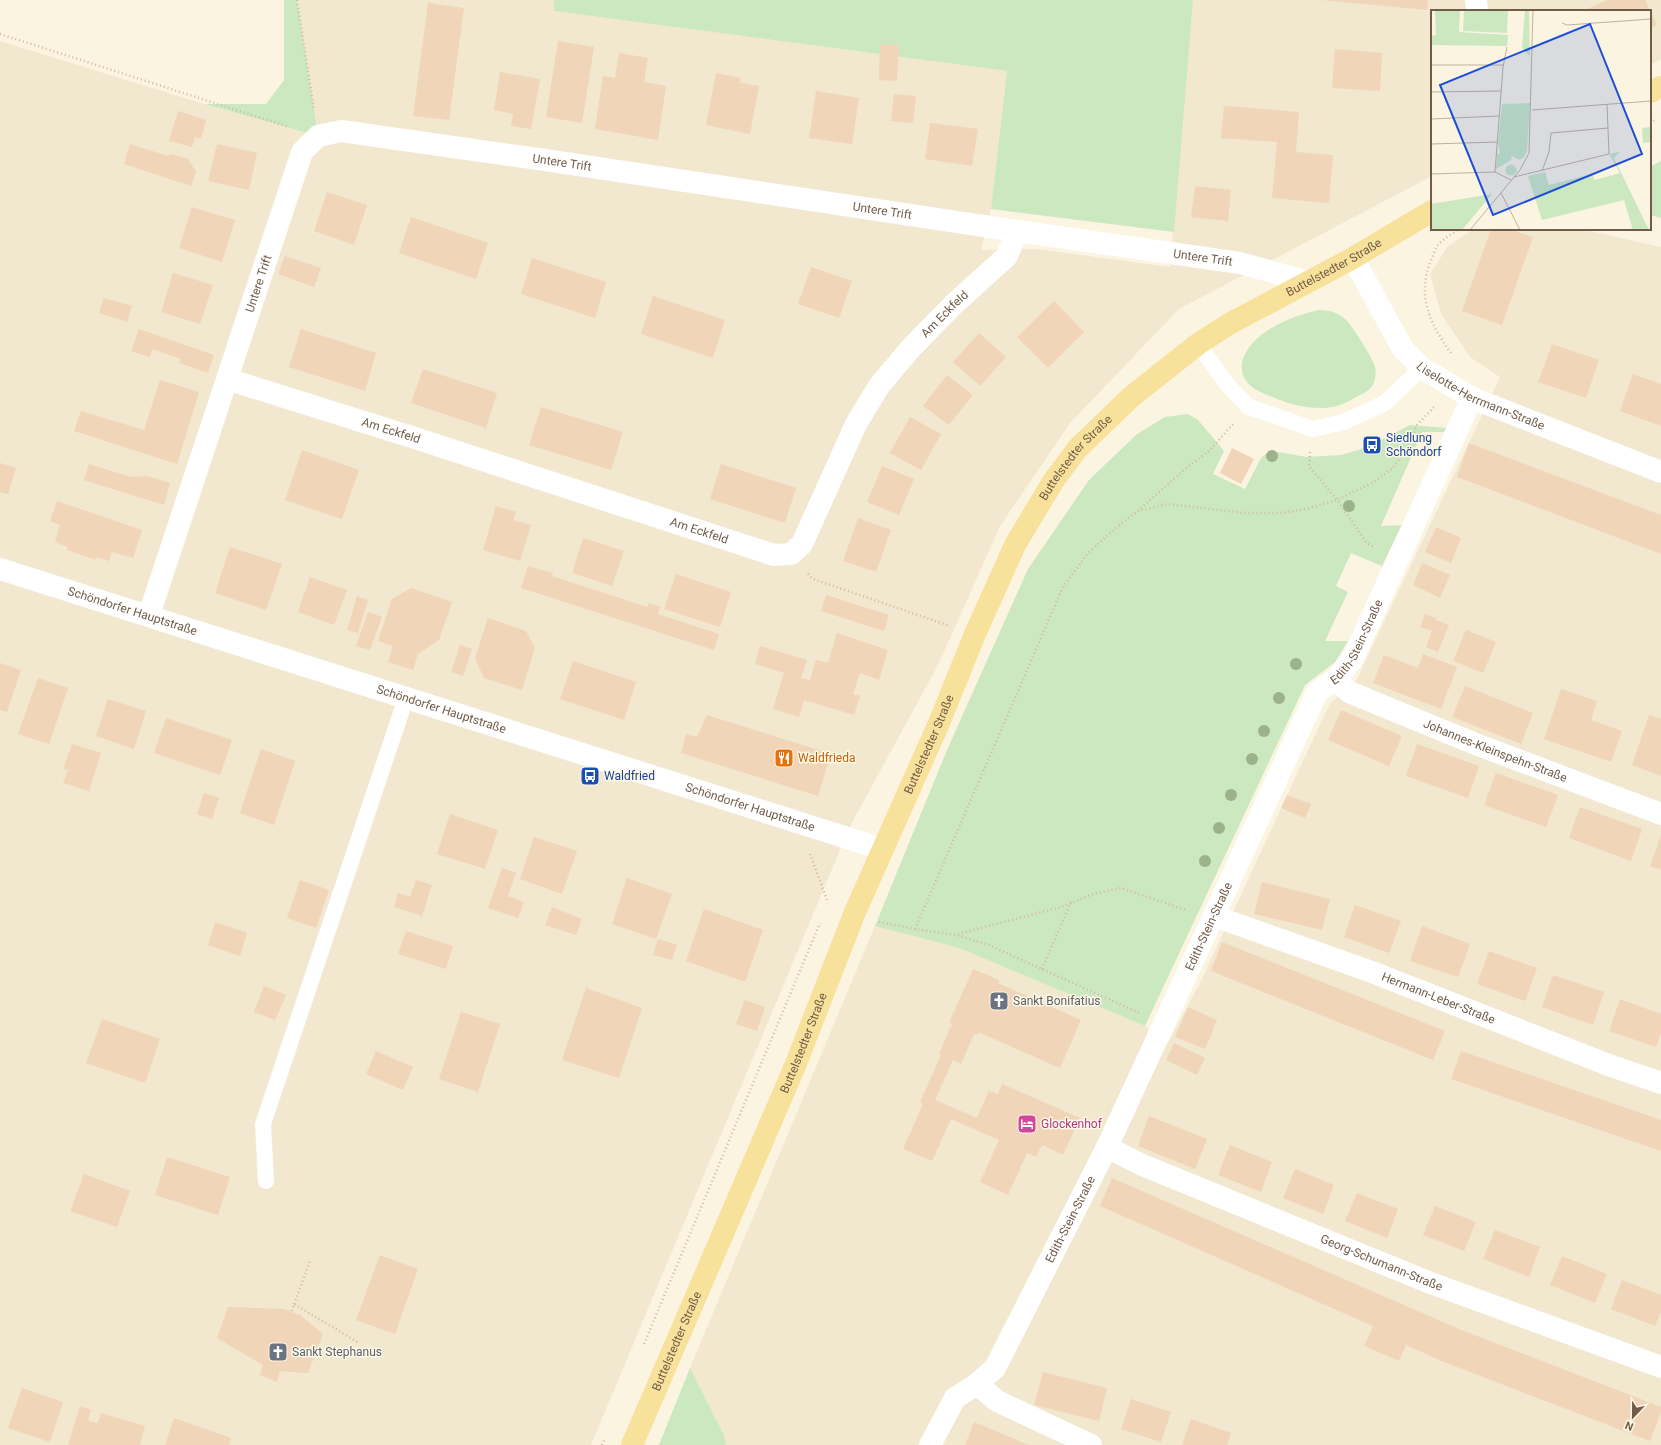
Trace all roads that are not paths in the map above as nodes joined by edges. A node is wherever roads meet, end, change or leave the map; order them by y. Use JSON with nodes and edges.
{"nodes":[{"id":1,"x":1476,"y":0,"type":"edge"},
{"id":2,"x":1477,"y":10,"type":"edge"},
{"id":3,"x":1661,"y":87,"type":"edge"},
{"id":4,"x":1651,"y":92,"type":"edge"},
{"id":5,"x":1431,"y":212,"type":"edge"},
{"id":6,"x":1017,"y":231,"type":"junction"},
{"id":7,"x":1353,"y":258,"type":"junction"},
{"id":8,"x":1308,"y":282,"type":"junction"},
{"id":9,"x":1198,"y":344,"type":"junction"},
{"id":10,"x":1422,"y":368,"type":"junction"},
{"id":11,"x":227,"y":380,"type":"junction"},
{"id":12,"x":1472,"y":398,"type":"junction"},
{"id":13,"x":1661,"y":472,"type":"edge"},
{"id":14,"x":0,"y":568,"type":"edge"},
{"id":15,"x":149,"y":615,"type":"junction"},
{"id":16,"x":1336,"y":678,"type":"junction"},
{"id":17,"x":406,"y":698,"type":"junction"},
{"id":18,"x":1661,"y":814,"type":"edge"},
{"id":19,"x":882,"y":849,"type":"junction"},
{"id":20,"x":1214,"y":916,"type":"junction"},
{"id":21,"x":1661,"y":1083,"type":"edge"},
{"id":22,"x":1107,"y":1147,"type":"junction"},
{"id":23,"x":266,"y":1181,"type":"dead end"},
{"id":24,"x":1661,"y":1367,"type":"edge"},
{"id":25,"x":977,"y":1384,"type":"junction"},
{"id":26,"x":632,"y":1445,"type":"edge"},
{"id":27,"x":930,"y":1445,"type":"edge"},
{"id":28,"x":1091,"y":1445,"type":"edge"}],
"edges":[{"from":1,"to":2,"type":"street"},
{"from":3,"to":4,"type":"main road"},
{"from":5,"to":7,"type":"main road","name":"Buttelstedter Straße"},
{"from":6,"to":8,"type":"street","name":"Untere Trift"},
{"from":6,"to":11,"type":"street","name":"Untere Trift"},
{"from":6,"to":11,"type":"street","name":"Am Eckfeld"},
{"from":7,"to":8,"type":"main road","name":"Buttelstedter Straße"},
{"from":7,"to":10,"type":"street","name":"Liselotte-Herrmann-Straße"},
{"from":8,"to":9,"type":"main road","name":"Buttelstedter Straße"},
{"from":9,"to":10,"type":"lane"},
{"from":9,"to":19,"type":"main road","name":"Buttelstedter Straße"},
{"from":10,"to":12,"type":"street","name":"Liselotte-Herrmann-Straße"},
{"from":11,"to":15,"type":"street","name":"Untere Trift"},
{"from":12,"to":13,"type":"street","name":"Liselotte-Herrmann-Straße"},
{"from":12,"to":16,"type":"street","name":"Edith-Stein-Straße"},
{"from":14,"to":15,"type":"street","name":"Schöndorfer Hauptstraße"},
{"from":15,"to":17,"type":"street","name":"Schöndorfer Hauptstraße"},
{"from":16,"to":18,"type":"street","name":"Johannes-Kleinspehn-Straße"},
{"from":16,"to":20,"type":"street","name":"Edith-Stein-Straße"},
{"from":17,"to":19,"type":"street","name":"Schöndorfer Hauptstraße"},
{"from":17,"to":23,"type":"lane"},
{"from":19,"to":26,"type":"main road","name":"Buttelstedter Straße"},
{"from":20,"to":21,"type":"street","name":"Hermann-Leber-Straße"},
{"from":20,"to":22,"type":"street","name":"Edith-Stein-Straße"},
{"from":22,"to":24,"type":"street","name":"Georg-Schumann-Straße"},
{"from":22,"to":25,"type":"street","name":"Edith-Stein-Straße"},
{"from":25,"to":27,"type":"street","name":"Edith-Stein-Straße"},
{"from":25,"to":28,"type":"street"}]}
